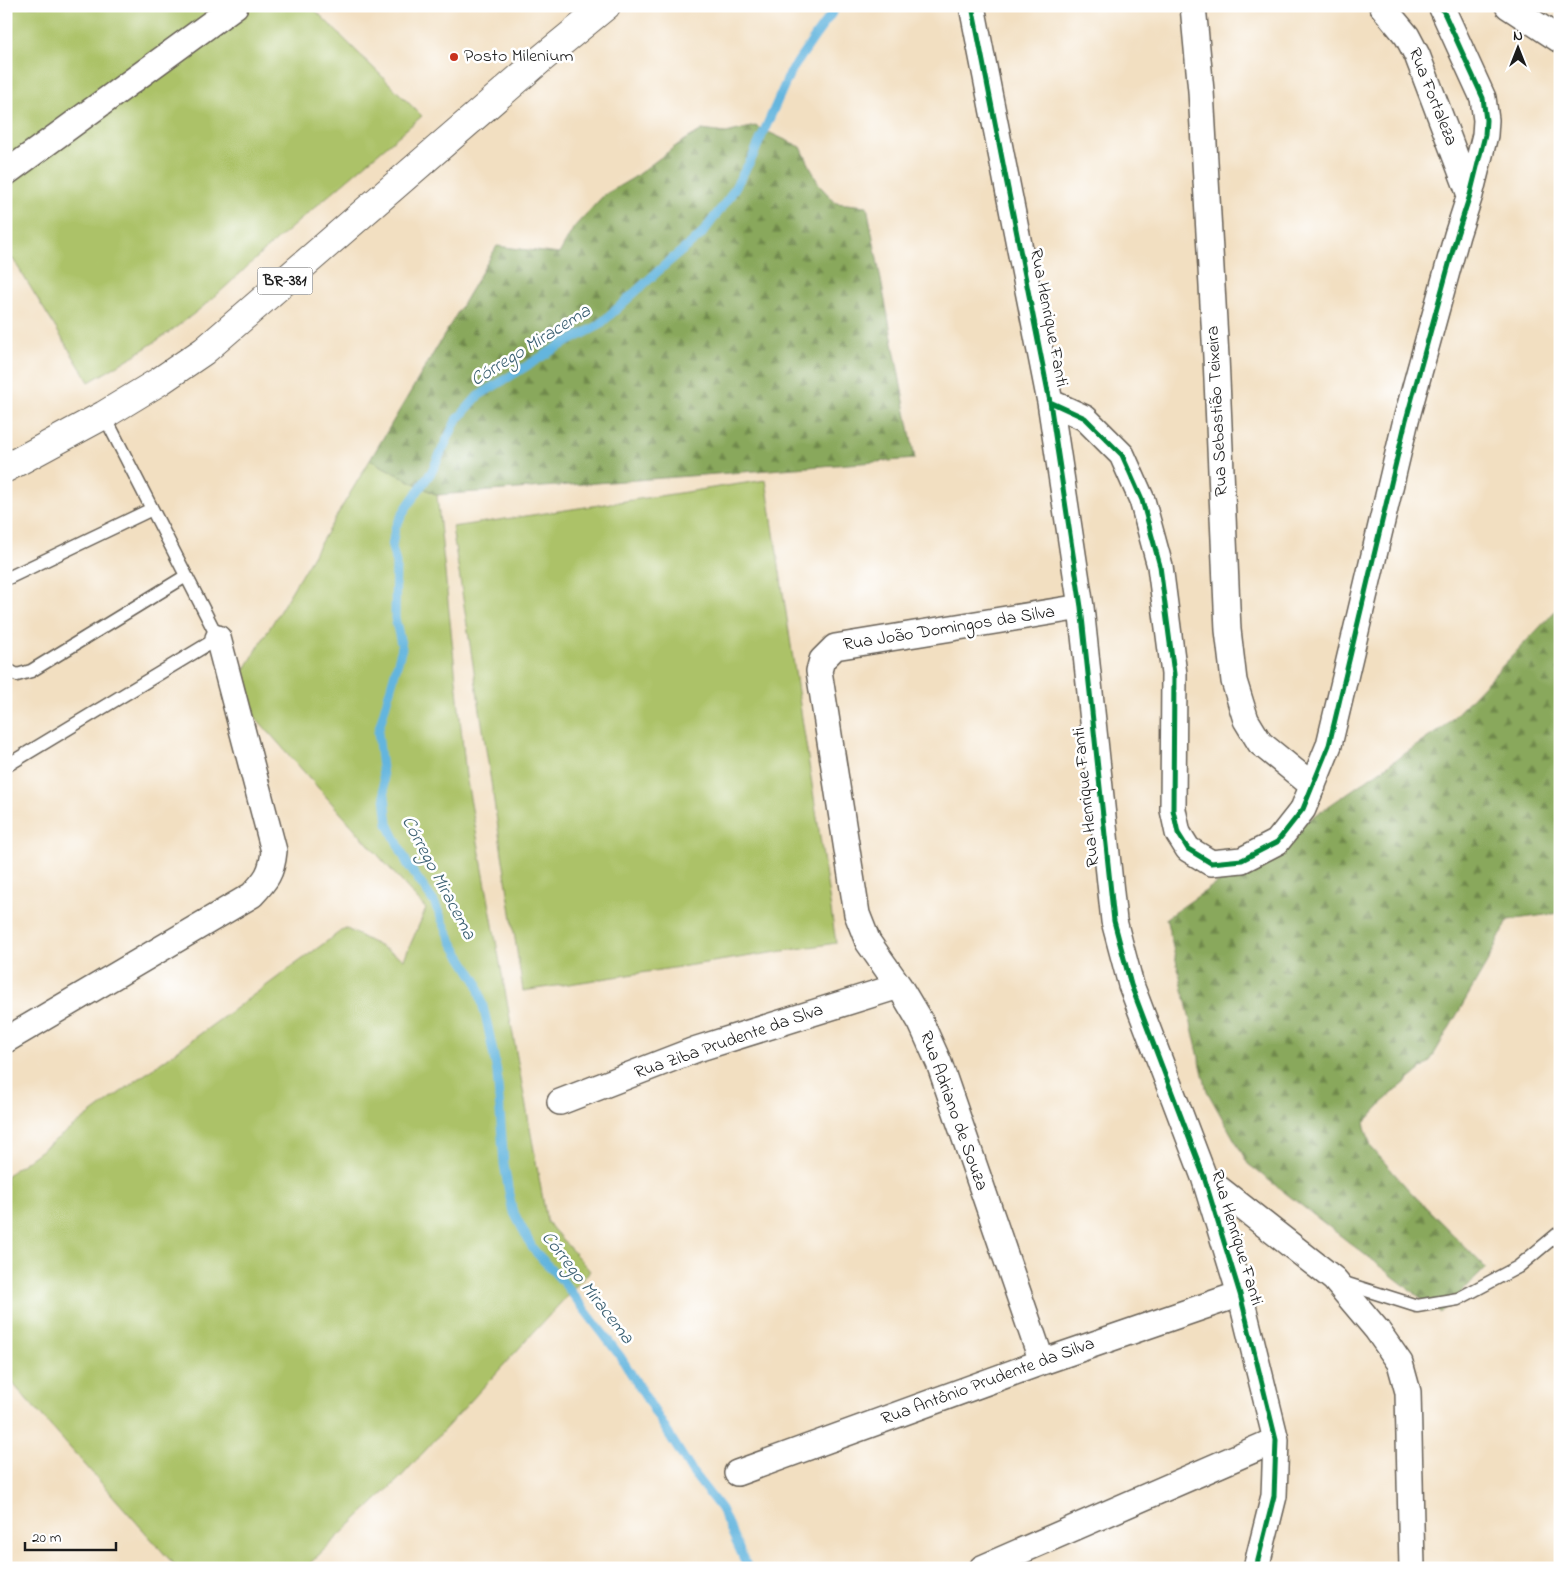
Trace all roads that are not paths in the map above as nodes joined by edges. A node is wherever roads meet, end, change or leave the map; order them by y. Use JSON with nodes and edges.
{"nodes":[{"id":1,"x":235,"y":6,"type":"edge"},
{"id":2,"x":606,"y":6,"type":"edge"},
{"id":3,"x":972,"y":6,"type":"edge"},
{"id":4,"x":1193,"y":6,"type":"edge"},
{"id":5,"x":1382,"y":6,"type":"edge"},
{"id":6,"x":1441,"y":6,"type":"edge"},
{"id":7,"x":1508,"y":6,"type":"edge"},
{"id":8,"x":1560,"y":40,"type":"edge"},
{"id":9,"x":6,"y":173,"type":"edge"},
{"id":10,"x":1470,"y":194,"type":"junction"},
{"id":11,"x":1050,"y":402,"type":"junction"},
{"id":12,"x":104,"y":415,"type":"junction"},
{"id":13,"x":6,"y":468,"type":"edge"},
{"id":14,"x":152,"y":509,"type":"junction"},
{"id":15,"x":186,"y":576,"type":"junction"},
{"id":16,"x":6,"y":579,"type":"edge"},
{"id":17,"x":1081,"y":607,"type":"junction"},
{"id":18,"x":218,"y":638,"type":"junction"},
{"id":19,"x":822,"y":660,"type":"joint"},
{"id":20,"x":6,"y":669,"type":"edge"},
{"id":21,"x":6,"y":766,"type":"edge"},
{"id":22,"x":1313,"y":786,"type":"junction"},
{"id":23,"x":899,"y":986,"type":"junction"},
{"id":24,"x":6,"y":1040,"type":"edge"},
{"id":25,"x":560,"y":1102,"type":"dead end"},
{"id":26,"x":1204,"y":1177,"type":"junction"},
{"id":27,"x":1560,"y":1232,"type":"edge"},
{"id":28,"x":1334,"y":1279,"type":"junction"},
{"id":29,"x":1240,"y":1294,"type":"junction"},
{"id":30,"x":1042,"y":1362,"type":"junction"},
{"id":31,"x":1276,"y":1440,"type":"junction"},
{"id":32,"x":737,"y":1473,"type":"dead end"},
{"id":33,"x":982,"y":1568,"type":"edge"},
{"id":34,"x":1256,"y":1568,"type":"edge"},
{"id":35,"x":1412,"y":1568,"type":"edge"}],
"edges":[{"from":1,"to":9,"type":"street"},
{"from":2,"to":12,"type":"main road","number":"BR-381"},
{"from":3,"to":11,"type":"street","name":"Rua Henrique Fanti"},
{"from":4,"to":22,"type":"street","name":"Rua Sebastião Teixeira"},
{"from":5,"to":10,"type":"street","name":"Rua Fortaleza"},
{"from":6,"to":10,"type":"street"},
{"from":7,"to":8,"type":"street"},
{"from":10,"to":22,"type":"street"},
{"from":11,"to":17,"type":"street","name":"Rua Henrique Fanti"},
{"from":11,"to":22,"type":"street"},
{"from":12,"to":13,"type":"main road","number":"BR-381"},
{"from":12,"to":14,"type":"lane"},
{"from":14,"to":15,"type":"lane"},
{"from":14,"to":16,"type":"lane"},
{"from":15,"to":18,"type":"lane"},
{"from":15,"to":20,"type":"lane"},
{"from":17,"to":19,"type":"street","name":"Rua João Domingos da Silva"},
{"from":17,"to":26,"type":"street","name":"Rua Henrique Fanti"},
{"from":18,"to":21,"type":"lane"},
{"from":18,"to":24,"type":"street"},
{"from":19,"to":23,"type":"street","name":"Rua Adriano de Souza"},
{"from":23,"to":25,"type":"street","name":"Rua Ziba Prudente da Slva"},
{"from":23,"to":30,"type":"street","name":"Rua Adriano de Souza"},
{"from":26,"to":28,"type":"street"},
{"from":26,"to":29,"type":"street","name":"Rua Henrique Fanti"},
{"from":27,"to":28,"type":"lane"},
{"from":28,"to":35,"type":"street"},
{"from":29,"to":30,"type":"street","name":"Rua Antônio Prudente da Silva"},
{"from":29,"to":31,"type":"street","name":"Rua Henrique Fanti"},
{"from":30,"to":32,"type":"street","name":"Rua Antônio Prudente da Silva"},
{"from":31,"to":33,"type":"street"},
{"from":31,"to":34,"type":"street","name":"Rua Henrique Fanti"}]}
